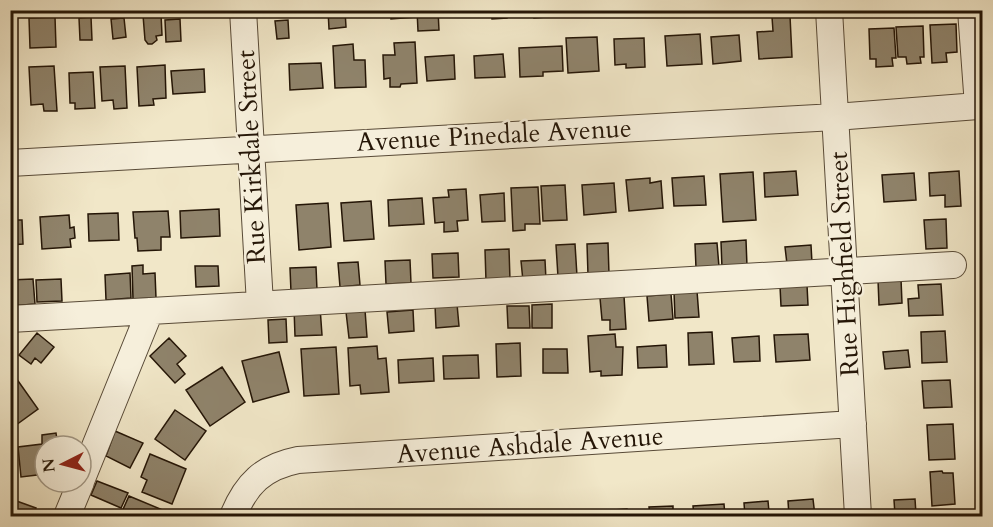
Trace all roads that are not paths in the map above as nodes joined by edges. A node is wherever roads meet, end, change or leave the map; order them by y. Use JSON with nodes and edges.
{"nodes":[{"id":1,"x":243,"y":10,"type":"edge"},
{"id":2,"x":829,"y":10,"type":"edge"},
{"id":3,"x":971,"y":10,"type":"edge"},
{"id":4,"x":835,"y":117,"type":"junction"},
{"id":5,"x":250,"y":148,"type":"junction"},
{"id":6,"x":10,"y":163,"type":"edge"},
{"id":7,"x":953,"y":266,"type":"dead end"},
{"id":8,"x":844,"y":272,"type":"junction"},
{"id":9,"x":260,"y":304,"type":"junction"},
{"id":10,"x":150,"y":310,"type":"junction"},
{"id":11,"x":10,"y":319,"type":"edge"},
{"id":12,"x":853,"y":424,"type":"junction"},
{"id":13,"x":93,"y":451,"type":"edge"},
{"id":14,"x":76,"y":494,"type":"edge"},
{"id":15,"x":67,"y":516,"type":"edge"},
{"id":16,"x":233,"y":516,"type":"edge"},
{"id":17,"x":858,"y":516,"type":"edge"}],
"edges":[{"from":1,"to":5,"type":"street","name":"Rue Kirkdale Street"},
{"from":2,"to":4,"type":"street","name":"Rue Highfield Street"},
{"from":3,"to":4,"type":"street","name":"Avenue Pinedale Avenue"},
{"from":4,"to":5,"type":"street","name":"Avenue Pinedale Avenue"},
{"from":4,"to":8,"type":"street","name":"Rue Highfield Street"},
{"from":5,"to":6,"type":"street","name":"Avenue Pinedale Avenue"},
{"from":5,"to":9,"type":"street","name":"Rue Kirkdale Street"},
{"from":7,"to":8,"type":"street"},
{"from":8,"to":9,"type":"street"},
{"from":8,"to":12,"type":"street","name":"Rue Highfield Street"},
{"from":9,"to":10,"type":"street"},
{"from":10,"to":11,"type":"street"},
{"from":10,"to":13,"type":"street"},
{"from":12,"to":16,"type":"street","name":"Avenue Ashdale Avenue"},
{"from":12,"to":17,"type":"street","name":"Rue Highfield Street"},
{"from":14,"to":15,"type":"street"}]}
